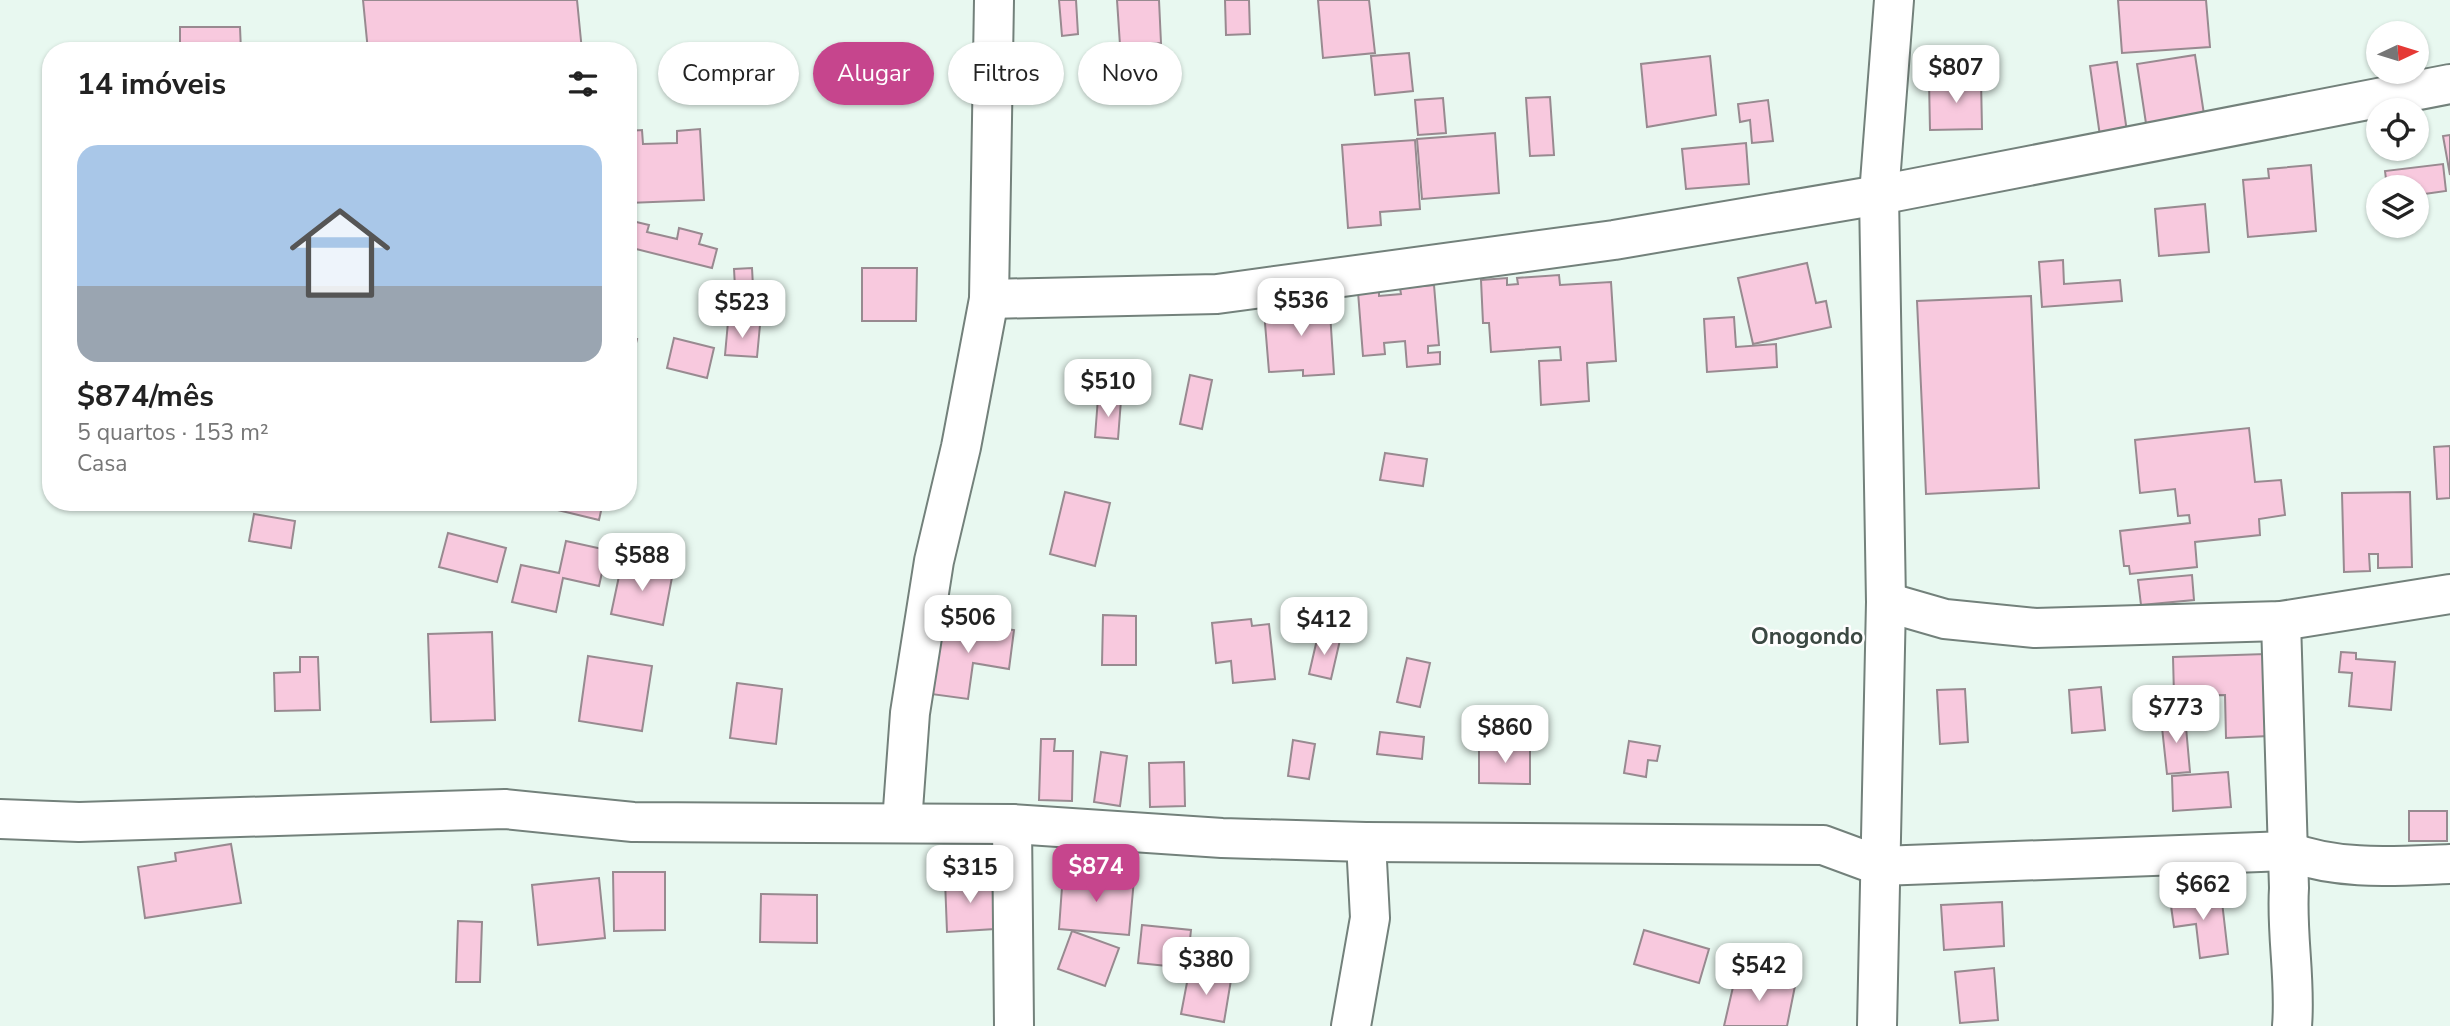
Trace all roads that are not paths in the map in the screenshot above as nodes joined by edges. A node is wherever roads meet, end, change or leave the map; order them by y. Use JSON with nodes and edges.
{"nodes":[{"id":1,"x":994,"y":0,"type":"edge"},
{"id":2,"x":1894,"y":0,"type":"edge"},
{"id":3,"x":2450,"y":84,"type":"edge"},
{"id":4,"x":1879,"y":195,"type":"junction"},
{"id":5,"x":989,"y":299,"type":"junction"},
{"id":6,"x":2450,"y":594,"type":"edge"},
{"id":7,"x":1886,"y":602,"type":"junction"},
{"id":8,"x":2281,"y":621,"type":"junction"},
{"id":9,"x":0,"y":819,"type":"edge"},
{"id":10,"x":902,"y":823,"type":"junction"},
{"id":11,"x":1012,"y":824,"type":"junction"},
{"id":12,"x":1366,"y":842,"type":"junction"},
{"id":13,"x":2287,"y":851,"type":"junction"},
{"id":14,"x":2450,"y":864,"type":"edge"},
{"id":15,"x":1880,"y":866,"type":"junction"},
{"id":16,"x":1014,"y":1026,"type":"edge"},
{"id":17,"x":1351,"y":1026,"type":"edge"},
{"id":18,"x":1877,"y":1026,"type":"edge"},
{"id":19,"x":2292,"y":1026,"type":"edge"}],
"edges":[{"from":1,"to":5,"type":"street"},
{"from":2,"to":4,"type":"street"},
{"from":3,"to":4,"type":"street"},
{"from":4,"to":5,"type":"street"},
{"from":4,"to":7,"type":"street"},
{"from":5,"to":10,"type":"street"},
{"from":6,"to":8,"type":"street"},
{"from":7,"to":8,"type":"street"},
{"from":7,"to":15,"type":"street"},
{"from":8,"to":13,"type":"street"},
{"from":9,"to":10,"type":"street"},
{"from":10,"to":11,"type":"street"},
{"from":11,"to":12,"type":"street"},
{"from":11,"to":16,"type":"street"},
{"from":12,"to":15,"type":"street"},
{"from":12,"to":17,"type":"street"},
{"from":13,"to":14,"type":"street"},
{"from":13,"to":15,"type":"street"},
{"from":13,"to":19,"type":"street"},
{"from":15,"to":18,"type":"street"}]}
